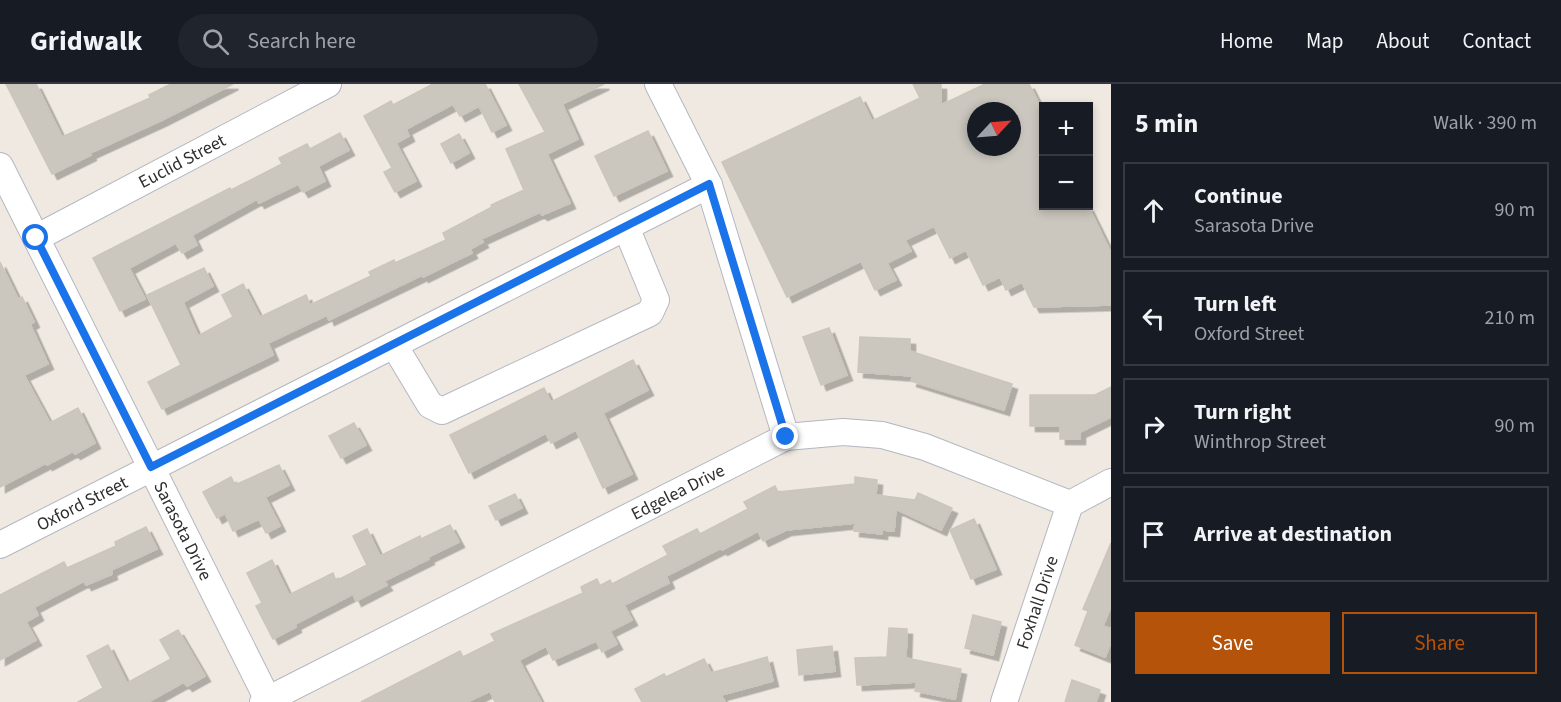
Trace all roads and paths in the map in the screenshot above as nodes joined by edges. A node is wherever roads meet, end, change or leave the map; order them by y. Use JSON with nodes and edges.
{"nodes":[{"id":1,"x":328,"y":84,"type":"edge"},
{"id":2,"x":658,"y":84,"type":"edge"},
{"id":3,"x":0,"y":166,"type":"edge"},
{"id":4,"x":709,"y":184,"type":"junction"},
{"id":5,"x":626,"y":227,"type":"junction"},
{"id":6,"x":36,"y":238,"type":"junction"},
{"id":7,"x":394,"y":345,"type":"junction"},
{"id":8,"x":786,"y":437,"type":"junction"},
{"id":9,"x":151,"y":467,"type":"junction"},
{"id":10,"x":1111,"y":483,"type":"edge"},
{"id":11,"x":1070,"y":504,"type":"junction"},
{"id":12,"x":0,"y":545,"type":"edge"},
{"id":13,"x":267,"y":701,"type":"edge"},
{"id":14,"x":1004,"y":702,"type":"edge"}],
"edges":[{"from":1,"to":6,"type":"street","name":"Euclid Street"},
{"from":2,"to":4,"type":"street"},
{"from":3,"to":6,"type":"street","name":"Sarasota Drive"},
{"from":4,"to":5,"type":"street","name":"Oxford Street"},
{"from":4,"to":8,"type":"street"},
{"from":5,"to":7,"type":"street","name":"Oxford Street"},
{"from":5,"to":7,"type":"street"},
{"from":6,"to":9,"type":"street","name":"Sarasota Drive"},
{"from":7,"to":9,"type":"street","name":"Oxford Street"},
{"from":8,"to":11,"type":"street","name":"Edgelea Drive"},
{"from":8,"to":13,"type":"street","name":"Edgelea Drive"},
{"from":9,"to":12,"type":"street","name":"Oxford Street"},
{"from":9,"to":13,"type":"street","name":"Sarasota Drive"},
{"from":10,"to":11,"type":"street"},
{"from":11,"to":14,"type":"street","name":"Foxhall Drive"}]}
